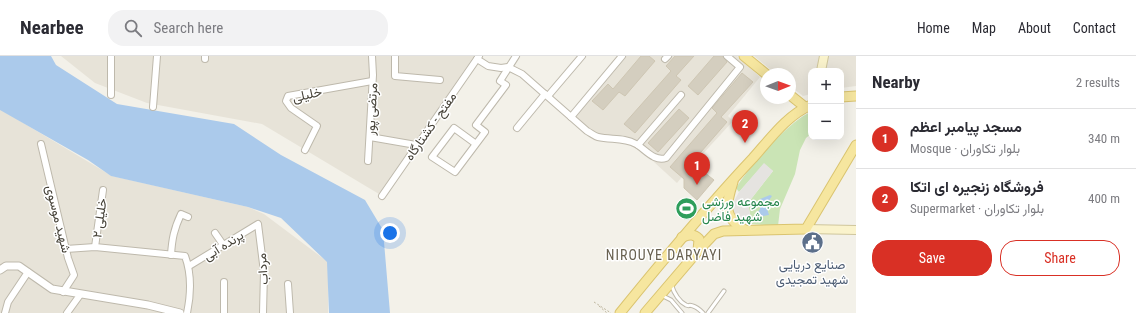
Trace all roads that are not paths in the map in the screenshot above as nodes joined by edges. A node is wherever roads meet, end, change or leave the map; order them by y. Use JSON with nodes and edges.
{"nodes":[{"id":1,"x":111,"y":56,"type":"edge"},
{"id":2,"x":157,"y":56,"type":"edge"},
{"id":3,"x":372,"y":56,"type":"edge"},
{"id":4,"x":395,"y":56,"type":"edge"},
{"id":5,"x":516,"y":56,"type":"edge"},
{"id":6,"x":582,"y":56,"type":"edge"},
{"id":7,"x":622,"y":56,"type":"edge"},
{"id":8,"x":727,"y":56,"type":"edge"},
{"id":9,"x":744,"y":56,"type":"edge"},
{"id":10,"x":824,"y":56,"type":"edge"},
{"id":11,"x":478,"y":57,"type":"edge"},
{"id":12,"x":508,"y":67,"type":"junction"},
{"id":13,"x":822,"y":68,"type":"edge"},
{"id":14,"x":760,"y":69,"type":"edge"},
{"id":15,"x":440,"y":80,"type":"dead end"},
{"id":16,"x":372,"y":81,"type":"junction"},
{"id":17,"x":111,"y":95,"type":"dead end"},
{"id":18,"x":547,"y":95,"type":"junction"},
{"id":19,"x":681,"y":95,"type":"dead end"},
{"id":20,"x":856,"y":96,"type":"edge"},
{"id":21,"x":844,"y":97,"type":"edge"},
{"id":22,"x":796,"y":99,"type":"edge"},
{"id":23,"x":153,"y":106,"type":"dead end"},
{"id":24,"x":808,"y":106,"type":"edge"},
{"id":25,"x":571,"y":116,"type":"junction"},
{"id":26,"x":517,"y":128,"type":"dead end"},
{"id":27,"x":370,"y":137,"type":"junction"},
{"id":28,"x":41,"y":144,"type":"dead end"},
{"id":29,"x":476,"y":144,"type":"junction"},
{"id":30,"x":416,"y":145,"type":"junction"},
{"id":31,"x":638,"y":145,"type":"junction"},
{"id":32,"x":856,"y":145,"type":"edge"},
{"id":33,"x":305,"y":150,"type":"dead end"},
{"id":34,"x":368,"y":161,"type":"dead end"},
{"id":35,"x":734,"y":178,"type":"junction"},
{"id":36,"x":103,"y":190,"type":"dead end"},
{"id":37,"x":382,"y":196,"type":"dead end"},
{"id":38,"x":188,"y":217,"type":"dead end"},
{"id":39,"x":258,"y":224,"type":"joint"},
{"id":40,"x":806,"y":229,"type":"junction"},
{"id":41,"x":745,"y":230,"type":"junction"},
{"id":42,"x":856,"y":230,"type":"edge"},
{"id":43,"x":215,"y":233,"type":"dead end"},
{"id":44,"x":682,"y":237,"type":"junction"},
{"id":45,"x":224,"y":246,"type":"junction"},
{"id":46,"x":95,"y":247,"type":"junction"},
{"id":47,"x":66,"y":249,"type":"junction"},
{"id":48,"x":698,"y":251,"type":"junction"},
{"id":49,"x":171,"y":255,"type":"junction"},
{"id":50,"x":189,"y":266,"type":"junction"},
{"id":51,"x":3,"y":268,"type":"edge"},
{"id":52,"x":28,"y":272,"type":"junction"},
{"id":53,"x":224,"y":282,"type":"dead end"},
{"id":54,"x":671,"y":283,"type":"junction"},
{"id":55,"x":288,"y":284,"type":"dead end"},
{"id":56,"x":724,"y":291,"type":"dead end"},
{"id":57,"x":63,"y":292,"type":"junction"},
{"id":58,"x":80,"y":295,"type":"junction"},
{"id":59,"x":661,"y":295,"type":"junction"},
{"id":60,"x":5,"y":313,"type":"edge"},
{"id":61,"x":67,"y":313,"type":"edge"},
{"id":62,"x":180,"y":313,"type":"edge"},
{"id":63,"x":187,"y":313,"type":"edge"},
{"id":64,"x":224,"y":313,"type":"edge"},
{"id":65,"x":263,"y":313,"type":"edge"},
{"id":66,"x":290,"y":313,"type":"edge"},
{"id":67,"x":620,"y":313,"type":"edge"},
{"id":68,"x":645,"y":313,"type":"edge"},
{"id":69,"x":682,"y":313,"type":"edge"},
{"id":70,"x":703,"y":313,"type":"edge"},
{"id":71,"x":708,"y":313,"type":"edge"}],
"edges":[{"from":1,"to":17,"type":"street"},
{"from":2,"to":23,"type":"street"},
{"from":3,"to":16,"type":"street","name":"مرتضی پور"},
{"from":4,"to":15,"type":"street"},
{"from":5,"to":12,"type":"street"},
{"from":6,"to":18,"type":"street"},
{"from":7,"to":25,"type":"street"},
{"from":8,"to":31,"type":"street"},
{"from":9,"to":14,"type":"main road"},
{"from":10,"to":13,"type":"main road"},
{"from":11,"to":12,"type":"street"},
{"from":11,"to":30,"type":"street","name":"مفتح - کشتارگاه"},
{"from":12,"to":18,"type":"street"},
{"from":12,"to":29,"type":"street"},
{"from":16,"to":27,"type":"street","name":"مرتضی پور"},
{"from":16,"to":33,"type":"street","name":"خلیلی"},
{"from":18,"to":25,"type":"street"},
{"from":18,"to":26,"type":"street"},
{"from":19,"to":31,"type":"street"},
{"from":20,"to":21,"type":"main road"},
{"from":22,"to":24,"type":"main road"},
{"from":24,"to":35,"type":"main road"},
{"from":25,"to":31,"type":"street"},
{"from":27,"to":30,"type":"street"},
{"from":27,"to":34,"type":"street","name":"مرتضی پور"},
{"from":28,"to":47,"type":"street","name":"شهید موسوی"},
{"from":29,"to":29,"type":"street"},
{"from":30,"to":37,"type":"street","name":"مفتح - کشتارگاه"},
{"from":32,"to":40,"type":"main road"},
{"from":35,"to":41,"type":"main road"},
{"from":35,"to":44,"type":"main road"},
{"from":36,"to":46,"type":"street","name":"خلیلی ۲"},
{"from":38,"to":49,"type":"street"},
{"from":39,"to":45,"type":"street","name":"پرنده آبی"},
{"from":39,"to":65,"type":"street","name":"مرداب"},
{"from":40,"to":41,"type":"main road"},
{"from":40,"to":42,"type":"main road"},
{"from":41,"to":48,"type":"main road"},
{"from":43,"to":45,"type":"street"},
{"from":44,"to":48,"type":"main road"},
{"from":44,"to":67,"type":"main road"},
{"from":45,"to":50,"type":"street","name":"پرنده آبی"},
{"from":46,"to":47,"type":"street"},
{"from":46,"to":49,"type":"street"},
{"from":47,"to":57,"type":"street","name":"شهید موسوی"},
{"from":48,"to":54,"type":"main road"},
{"from":49,"to":50,"type":"street"},
{"from":50,"to":63,"type":"street"},
{"from":51,"to":52,"type":"street"},
{"from":52,"to":57,"type":"street"},
{"from":52,"to":60,"type":"street"},
{"from":53,"to":64,"type":"street"},
{"from":54,"to":59,"type":"main road"},
{"from":54,"to":70,"type":"lane"},
{"from":55,"to":66,"type":"street"},
{"from":56,"to":71,"type":"lane"},
{"from":57,"to":58,"type":"street"},
{"from":58,"to":61,"type":"street"},
{"from":58,"to":62,"type":"street"},
{"from":59,"to":68,"type":"main road"},
{"from":59,"to":69,"type":"lane"}]}
